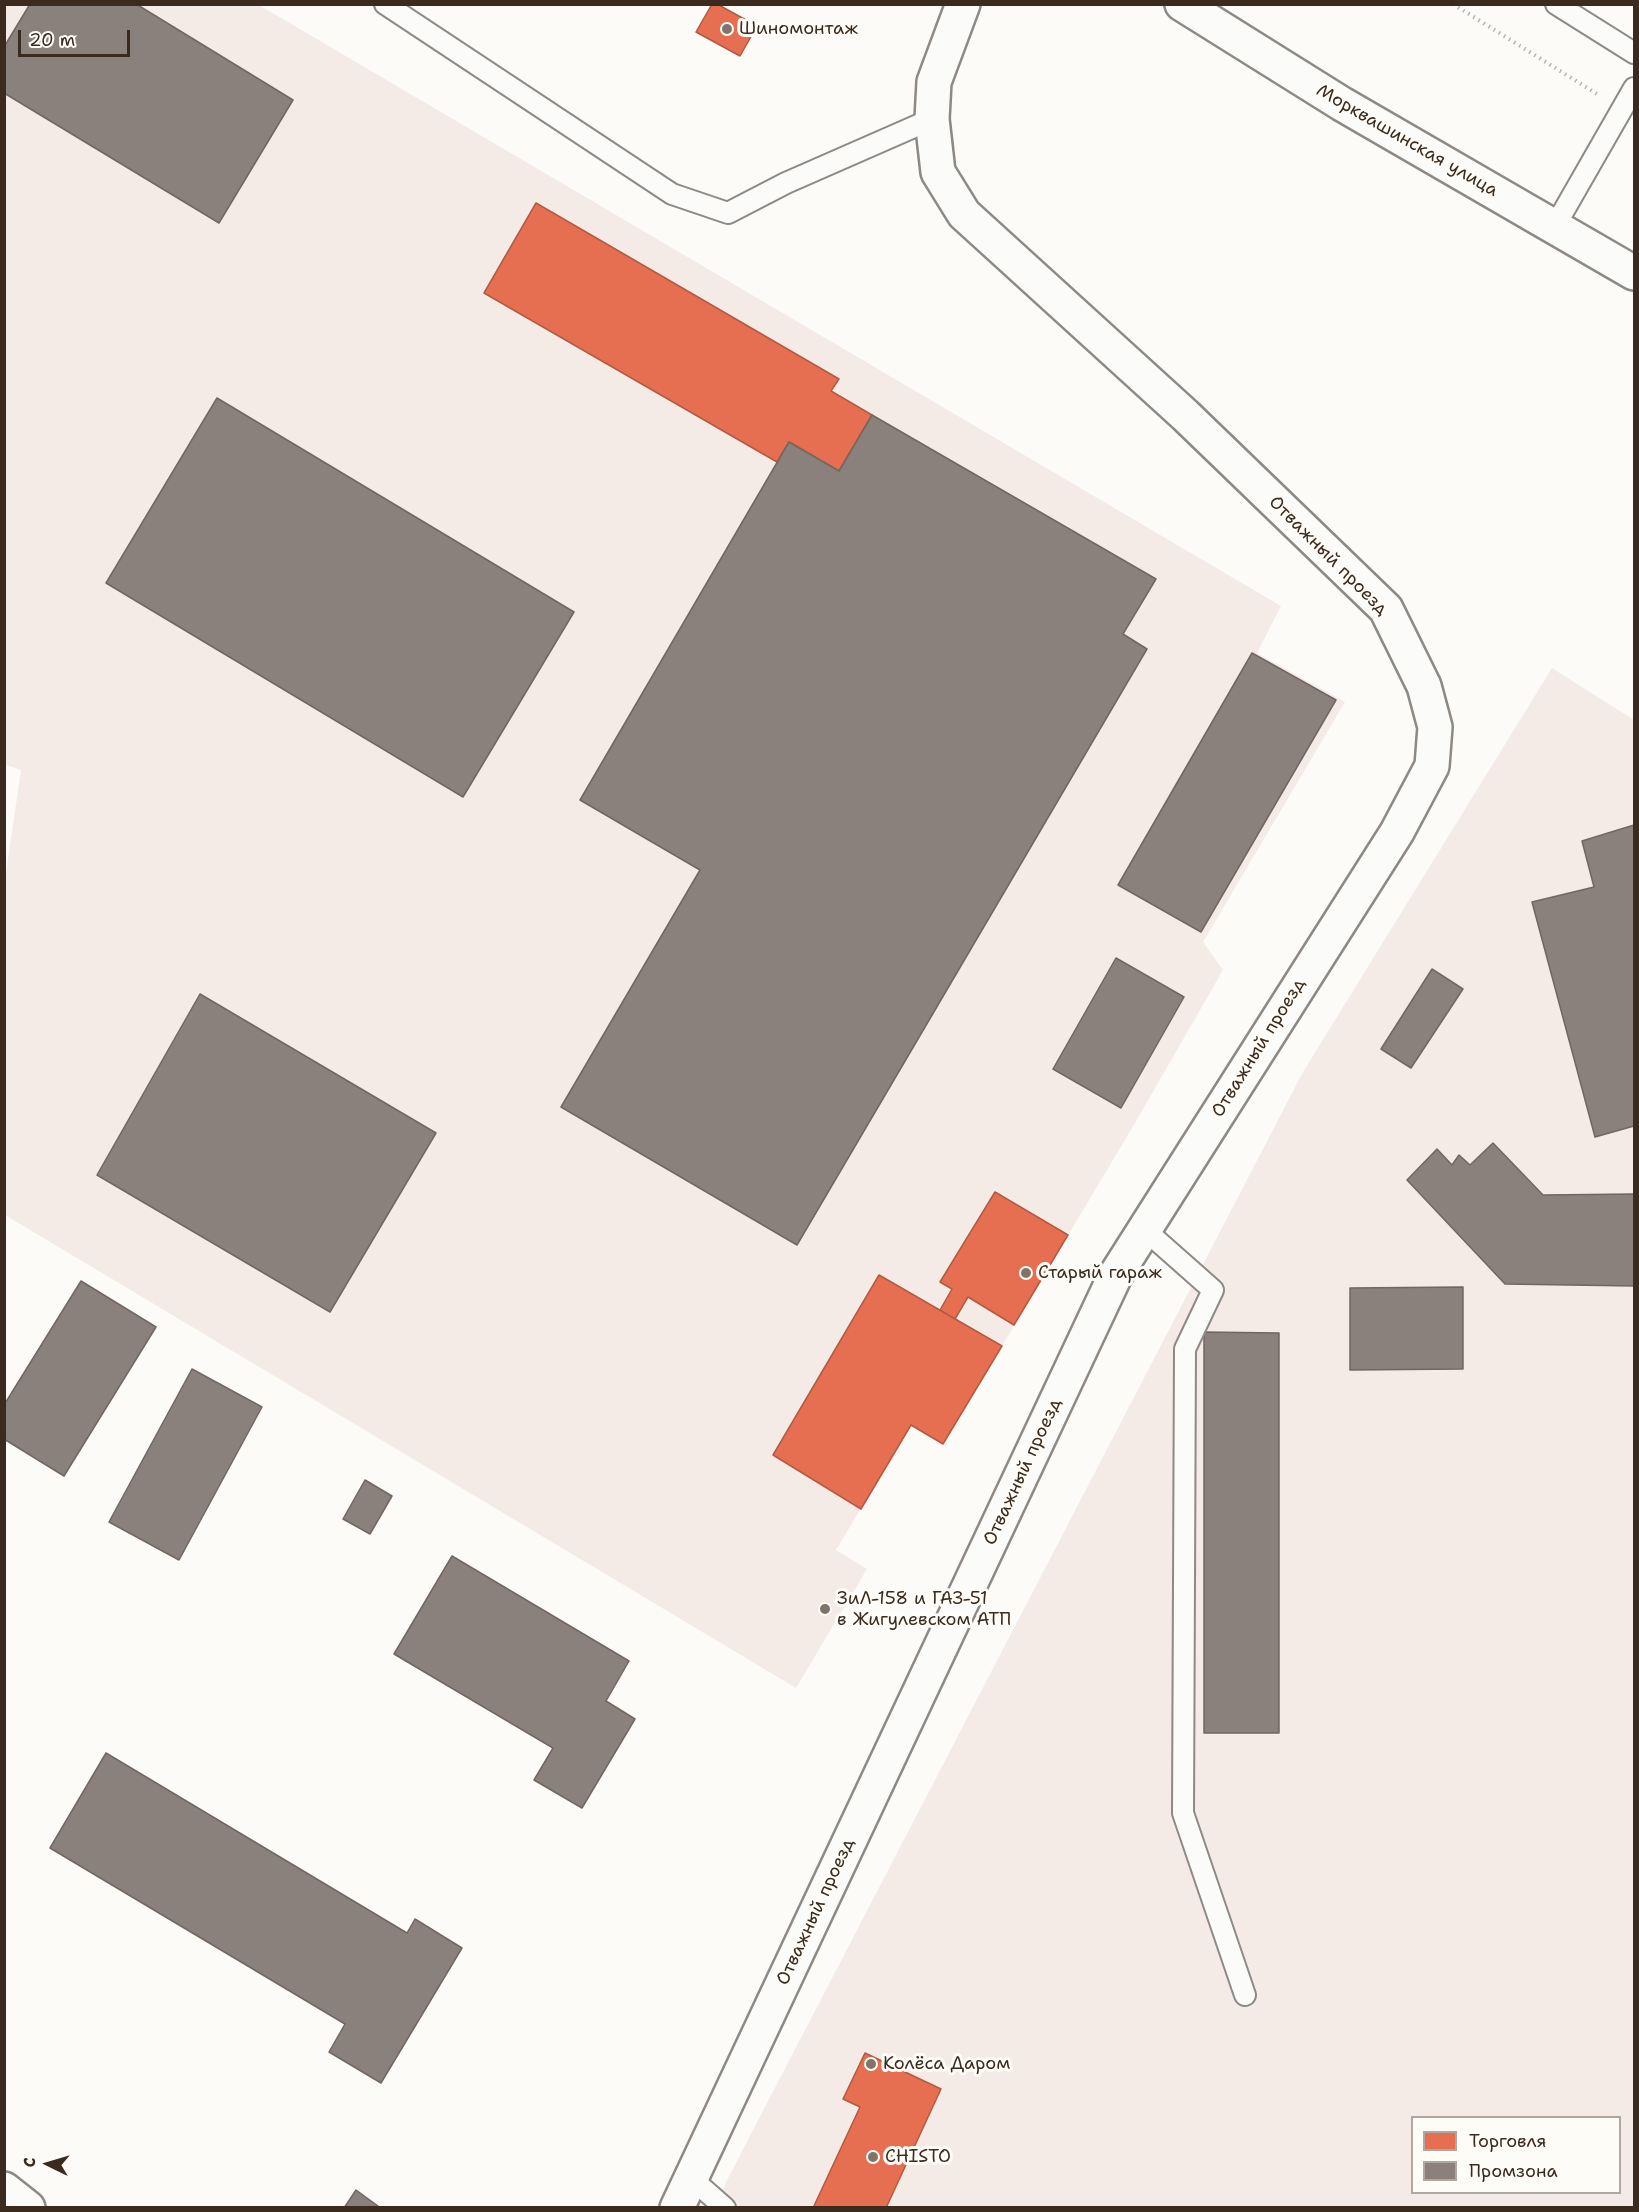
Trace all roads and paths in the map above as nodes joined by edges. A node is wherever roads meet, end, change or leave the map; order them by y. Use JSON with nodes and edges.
{"nodes":[{"id":1,"x":385,"y":4,"type":"edge"},
{"id":2,"x":963,"y":4,"type":"edge"},
{"id":3,"x":1182,"y":4,"type":"edge"},
{"id":4,"x":1453,"y":4,"type":"edge"},
{"id":5,"x":1556,"y":4,"type":"edge"},
{"id":6,"x":1635,"y":53,"type":"edge"},
{"id":7,"x":1635,"y":88,"type":"edge"},
{"id":8,"x":1605,"y":98,"type":"dead end"},
{"id":9,"x":932,"y":119,"type":"junction"},
{"id":10,"x":1555,"y":226,"type":"junction"},
{"id":11,"x":1635,"y":273,"type":"edge"},
{"id":12,"x":1144,"y":1229,"type":"junction"},
{"id":13,"x":1245,"y":1995,"type":"dead end"},
{"id":14,"x":691,"y":2178,"type":"junction"},
{"id":15,"x":4,"y":2189,"type":"edge"},
{"id":16,"x":28,"y":2208,"type":"edge"},
{"id":17,"x":677,"y":2208,"type":"edge"},
{"id":18,"x":725,"y":2208,"type":"edge"}],
"edges":[{"from":1,"to":9,"type":"lane"},
{"from":2,"to":9,"type":"street","name":"Отважный проезд"},
{"from":3,"to":10,"type":"street","name":"Морквашинская улица"},
{"from":4,"to":8,"type":"path"},
{"from":5,"to":6,"type":"lane"},
{"from":7,"to":10,"type":"lane"},
{"from":9,"to":12,"type":"street","name":"Отважный проезд"},
{"from":10,"to":11,"type":"street","name":"Морквашинская улица"},
{"from":12,"to":13,"type":"lane"},
{"from":12,"to":14,"type":"street","name":"Отважный проезд"},
{"from":14,"to":17,"type":"street","name":"Отважный проезд"},
{"from":14,"to":18,"type":"lane"},
{"from":15,"to":16,"type":"street"}]}
